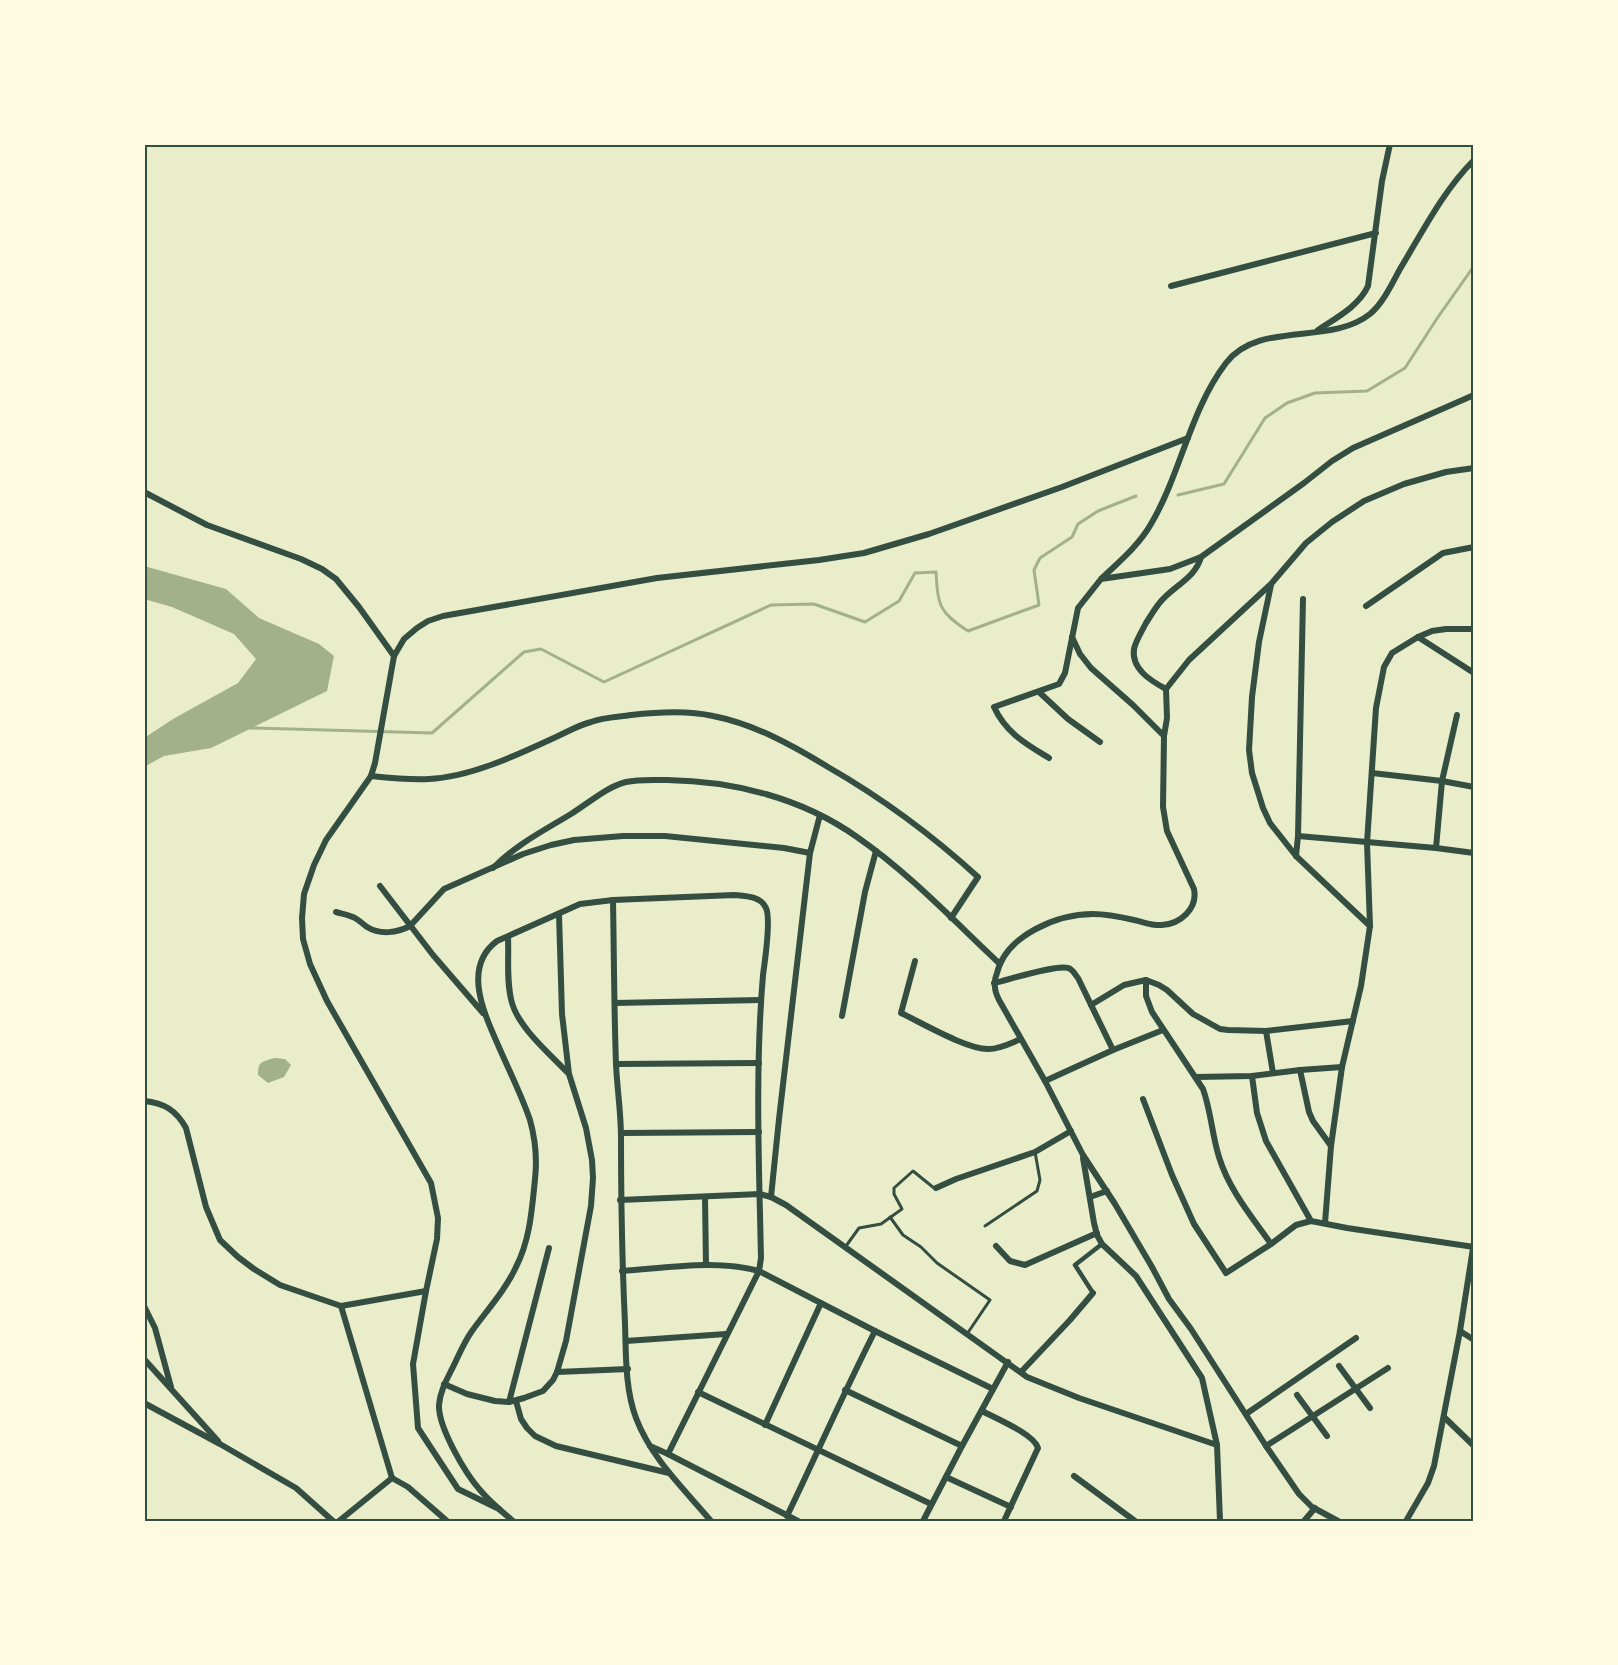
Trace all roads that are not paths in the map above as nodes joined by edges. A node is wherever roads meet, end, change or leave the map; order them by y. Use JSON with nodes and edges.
{"nodes":[{"id":1,"x":1390,"y":144,"type":"edge"},
{"id":2,"x":1474,"y":160,"type":"edge"},
{"id":3,"x":1376,"y":233,"type":"junction"},
{"id":4,"x":1170,"y":285,"type":"dead end"},
{"id":5,"x":1315,"y":332,"type":"junction"},
{"id":6,"x":1474,"y":395,"type":"edge"},
{"id":7,"x":1188,"y":438,"type":"junction"},
{"id":8,"x":1474,"y":468,"type":"edge"},
{"id":9,"x":144,"y":492,"type":"edge"},
{"id":10,"x":1474,"y":547,"type":"edge"},
{"id":11,"x":1201,"y":557,"type":"junction"},
{"id":12,"x":1101,"y":579,"type":"junction"},
{"id":13,"x":1271,"y":584,"type":"junction"},
{"id":14,"x":1304,"y":599,"type":"dead end"},
{"id":15,"x":1366,"y":606,"type":"dead end"},
{"id":16,"x":1474,"y":629,"type":"edge"},
{"id":17,"x":1072,"y":637,"type":"junction"},
{"id":18,"x":1418,"y":637,"type":"junction"},
{"id":19,"x":394,"y":656,"type":"junction"},
{"id":20,"x":1474,"y":673,"type":"edge"},
{"id":21,"x":1166,"y":689,"type":"junction"},
{"id":22,"x":1039,"y":692,"type":"junction"},
{"id":23,"x":1457,"y":715,"type":"dead end"},
{"id":24,"x":1164,"y":736,"type":"junction"},
{"id":25,"x":1100,"y":742,"type":"dead end"},
{"id":26,"x":1049,"y":758,"type":"dead end"},
{"id":27,"x":1372,"y":773,"type":"junction"},
{"id":28,"x":371,"y":776,"type":"junction"},
{"id":29,"x":1442,"y":781,"type":"junction"},
{"id":30,"x":1474,"y":787,"type":"edge"},
{"id":31,"x":819,"y":815,"type":"junction"},
{"id":32,"x":1298,"y":836,"type":"junction"},
{"id":33,"x":1367,"y":843,"type":"junction"},
{"id":34,"x":1436,"y":848,"type":"junction"},
{"id":35,"x":876,"y":851,"type":"junction"},
{"id":36,"x":810,"y":853,"type":"junction"},
{"id":37,"x":1474,"y":853,"type":"edge"},
{"id":38,"x":1296,"y":856,"type":"junction"},
{"id":39,"x":493,"y":868,"type":"junction"},
{"id":40,"x":380,"y":886,"type":"dead end"},
{"id":41,"x":613,"y":900,"type":"junction"},
{"id":42,"x":336,"y":912,"type":"dead end"},
{"id":43,"x":559,"y":914,"type":"junction"},
{"id":44,"x":951,"y":918,"type":"junction"},
{"id":45,"x":410,"y":926,"type":"junction"},
{"id":46,"x":1370,"y":926,"type":"junction"},
{"id":47,"x":508,"y":937,"type":"junction"},
{"id":48,"x":915,"y":961,"type":"dead end"},
{"id":49,"x":999,"y":964,"type":"junction"},
{"id":50,"x":1146,"y":980,"type":"junction"},
{"id":51,"x":994,"y":983,"type":"junction"},
{"id":52,"x":761,"y":1000,"type":"junction"},
{"id":53,"x":615,"y":1003,"type":"junction"},
{"id":54,"x":1091,"y":1005,"type":"junction"},
{"id":55,"x":485,"y":1016,"type":"junction"},
{"id":56,"x":842,"y":1016,"type":"dead end"},
{"id":57,"x":1353,"y":1021,"type":"junction"},
{"id":58,"x":1163,"y":1030,"type":"junction"},
{"id":59,"x":1266,"y":1031,"type":"junction"},
{"id":60,"x":1021,"y":1039,"type":"junction"},
{"id":61,"x":1113,"y":1050,"type":"junction"},
{"id":62,"x":759,"y":1063,"type":"junction"},
{"id":63,"x":616,"y":1064,"type":"junction"},
{"id":64,"x":1342,"y":1068,"type":"junction"},
{"id":65,"x":1300,"y":1070,"type":"junction"},
{"id":66,"x":1273,"y":1073,"type":"junction"},
{"id":67,"x":568,"y":1074,"type":"junction"},
{"id":68,"x":1252,"y":1076,"type":"junction"},
{"id":69,"x":1196,"y":1077,"type":"junction"},
{"id":70,"x":1045,"y":1081,"type":"junction"},
{"id":71,"x":1143,"y":1099,"type":"dead end"},
{"id":72,"x":144,"y":1101,"type":"edge"},
{"id":73,"x":1071,"y":1131,"type":"junction"},
{"id":74,"x":759,"y":1132,"type":"junction"},
{"id":75,"x":621,"y":1133,"type":"junction"},
{"id":76,"x":1331,"y":1146,"type":"junction"},
{"id":77,"x":1035,"y":1152,"type":"junction"},
{"id":78,"x":1083,"y":1155,"type":"junction"},
{"id":79,"x":936,"y":1188,"type":"joint"},
{"id":80,"x":1107,"y":1191,"type":"junction"},
{"id":81,"x":760,"y":1194,"type":"junction"},
{"id":82,"x":705,"y":1197,"type":"junction"},
{"id":83,"x":771,"y":1197,"type":"junction"},
{"id":84,"x":1090,"y":1197,"type":"junction"},
{"id":85,"x":620,"y":1200,"type":"junction"},
{"id":86,"x":890,"y":1217,"type":"junction"},
{"id":87,"x":1311,"y":1221,"type":"junction"},
{"id":88,"x":1325,"y":1223,"type":"junction"},
{"id":89,"x":985,"y":1226,"type":"dead end"},
{"id":90,"x":1096,"y":1233,"type":"junction"},
{"id":91,"x":1474,"y":1242,"type":"edge"},
{"id":92,"x":1102,"y":1244,"type":"junction"},
{"id":93,"x":1271,"y":1244,"type":"junction"},
{"id":94,"x":996,"y":1246,"type":"dead end"},
{"id":95,"x":1474,"y":1247,"type":"edge"},
{"id":96,"x":549,"y":1248,"type":"dead end"},
{"id":97,"x":845,"y":1248,"type":"junction"},
{"id":98,"x":706,"y":1265,"type":"junction"},
{"id":99,"x":622,"y":1271,"type":"junction"},
{"id":100,"x":759,"y":1271,"type":"junction"},
{"id":101,"x":426,"y":1291,"type":"junction"},
{"id":102,"x":1093,"y":1293,"type":"joint"},
{"id":103,"x":822,"y":1303,"type":"junction"},
{"id":104,"x":144,"y":1306,"type":"edge"},
{"id":105,"x":341,"y":1306,"type":"junction"},
{"id":106,"x":875,"y":1331,"type":"junction"},
{"id":107,"x":1460,"y":1331,"type":"junction"},
{"id":108,"x":726,"y":1334,"type":"junction"},
{"id":109,"x":967,"y":1334,"type":"junction"},
{"id":110,"x":1356,"y":1338,"type":"dead end"},
{"id":111,"x":1474,"y":1340,"type":"edge"},
{"id":112,"x":626,"y":1341,"type":"junction"},
{"id":113,"x":144,"y":1359,"type":"edge"},
{"id":114,"x":1008,"y":1362,"type":"junction"},
{"id":115,"x":1340,"y":1366,"type":"dead end"},
{"id":116,"x":1388,"y":1368,"type":"dead end"},
{"id":117,"x":628,"y":1369,"type":"junction"},
{"id":118,"x":557,"y":1372,"type":"junction"},
{"id":119,"x":1021,"y":1372,"type":"junction"},
{"id":120,"x":444,"y":1384,"type":"junction"},
{"id":121,"x":1355,"y":1388,"type":"junction"},
{"id":122,"x":993,"y":1389,"type":"junction"},
{"id":123,"x":845,"y":1390,"type":"junction"},
{"id":124,"x":172,"y":1391,"type":"junction"},
{"id":125,"x":698,"y":1392,"type":"junction"},
{"id":126,"x":1297,"y":1395,"type":"dead end"},
{"id":127,"x":512,"y":1401,"type":"junction"},
{"id":128,"x":144,"y":1403,"type":"edge"},
{"id":129,"x":1370,"y":1408,"type":"dead end"},
{"id":130,"x":982,"y":1411,"type":"junction"},
{"id":131,"x":1246,"y":1414,"type":"junction"},
{"id":132,"x":1312,"y":1417,"type":"junction"},
{"id":133,"x":1444,"y":1417,"type":"junction"},
{"id":134,"x":765,"y":1425,"type":"junction"},
{"id":135,"x":1327,"y":1436,"type":"dead end"},
{"id":136,"x":220,"y":1444,"type":"junction"},
{"id":137,"x":1217,"y":1445,"type":"junction"},
{"id":138,"x":650,"y":1446,"type":"junction"},
{"id":139,"x":962,"y":1446,"type":"junction"},
{"id":140,"x":1266,"y":1446,"type":"junction"},
{"id":141,"x":1474,"y":1446,"type":"edge"},
{"id":142,"x":818,"y":1451,"type":"junction"},
{"id":143,"x":668,"y":1454,"type":"junction"},
{"id":144,"x":670,"y":1473,"type":"junction"},
{"id":145,"x":1074,"y":1476,"type":"dead end"},
{"id":146,"x":946,"y":1477,"type":"junction"},
{"id":147,"x":392,"y":1478,"type":"junction"},
{"id":148,"x":931,"y":1504,"type":"junction"},
{"id":149,"x":1011,"y":1507,"type":"junction"},
{"id":150,"x":499,"y":1509,"type":"junction"},
{"id":151,"x":1315,"y":1509,"type":"junction"},
{"id":152,"x":787,"y":1516,"type":"junction"},
{"id":153,"x":1331,"y":1516,"type":"junction"},
{"id":154,"x":333,"y":1521,"type":"edge"},
{"id":155,"x":339,"y":1521,"type":"edge"},
{"id":156,"x":447,"y":1521,"type":"edge"},
{"id":157,"x":513,"y":1521,"type":"edge"},
{"id":158,"x":711,"y":1521,"type":"edge"},
{"id":159,"x":798,"y":1521,"type":"edge"},
{"id":160,"x":923,"y":1521,"type":"edge"},
{"id":161,"x":1004,"y":1521,"type":"edge"},
{"id":162,"x":1135,"y":1521,"type":"edge"},
{"id":163,"x":1220,"y":1521,"type":"edge"},
{"id":164,"x":1304,"y":1521,"type":"edge"},
{"id":165,"x":1325,"y":1521,"type":"edge"},
{"id":166,"x":1338,"y":1521,"type":"edge"},
{"id":167,"x":1406,"y":1521,"type":"edge"}],
"edges":[{"from":1,"to":3,"type":"street"},
{"from":2,"to":5,"type":"street"},
{"from":3,"to":4,"type":"street"},
{"from":3,"to":5,"type":"street"},
{"from":5,"to":7,"type":"street"},
{"from":6,"to":11,"type":"street"},
{"from":7,"to":12,"type":"street"},
{"from":7,"to":19,"type":"street"},
{"from":8,"to":13,"type":"street"},
{"from":9,"to":19,"type":"street"},
{"from":10,"to":15,"type":"street"},
{"from":11,"to":12,"type":"street"},
{"from":11,"to":21,"type":"street"},
{"from":12,"to":17,"type":"street"},
{"from":13,"to":21,"type":"street"},
{"from":13,"to":38,"type":"street"},
{"from":14,"to":32,"type":"street"},
{"from":16,"to":18,"type":"street"},
{"from":17,"to":22,"type":"street"},
{"from":17,"to":24,"type":"street"},
{"from":18,"to":20,"type":"street"},
{"from":18,"to":27,"type":"street"},
{"from":19,"to":28,"type":"street"},
{"from":21,"to":24,"type":"street"},
{"from":22,"to":25,"type":"street"},
{"from":22,"to":26,"type":"street"},
{"from":23,"to":29,"type":"street"},
{"from":24,"to":49,"type":"street"},
{"from":27,"to":29,"type":"street"},
{"from":27,"to":33,"type":"street"},
{"from":28,"to":44,"type":"street"},
{"from":28,"to":101,"type":"street"},
{"from":29,"to":30,"type":"street"},
{"from":29,"to":34,"type":"street"},
{"from":31,"to":35,"type":"street"},
{"from":31,"to":36,"type":"street"},
{"from":31,"to":39,"type":"street"},
{"from":32,"to":33,"type":"street"},
{"from":32,"to":38,"type":"street"},
{"from":33,"to":34,"type":"street"},
{"from":33,"to":46,"type":"street"},
{"from":34,"to":37,"type":"street"},
{"from":35,"to":44,"type":"street"},
{"from":35,"to":56,"type":"street"},
{"from":36,"to":39,"type":"street"},
{"from":36,"to":83,"type":"street"},
{"from":38,"to":46,"type":"street"},
{"from":39,"to":45,"type":"street"},
{"from":40,"to":45,"type":"street"},
{"from":41,"to":43,"type":"street"},
{"from":41,"to":52,"type":"street"},
{"from":41,"to":53,"type":"street"},
{"from":42,"to":45,"type":"street"},
{"from":43,"to":47,"type":"street"},
{"from":43,"to":67,"type":"street"},
{"from":44,"to":49,"type":"street"},
{"from":45,"to":55,"type":"street"},
{"from":46,"to":57,"type":"street"},
{"from":47,"to":55,"type":"street"},
{"from":47,"to":67,"type":"street"},
{"from":48,"to":60,"type":"street"},
{"from":49,"to":51,"type":"street"},
{"from":50,"to":54,"type":"street"},
{"from":50,"to":58,"type":"street"},
{"from":50,"to":59,"type":"street"},
{"from":51,"to":54,"type":"street"},
{"from":51,"to":60,"type":"street"},
{"from":52,"to":53,"type":"street"},
{"from":52,"to":62,"type":"street"},
{"from":53,"to":63,"type":"street"},
{"from":54,"to":61,"type":"street"},
{"from":55,"to":120,"type":"street"},
{"from":57,"to":59,"type":"street"},
{"from":57,"to":64,"type":"street"},
{"from":58,"to":61,"type":"street"},
{"from":58,"to":69,"type":"street"},
{"from":59,"to":66,"type":"street"},
{"from":60,"to":70,"type":"street"},
{"from":61,"to":70,"type":"street"},
{"from":62,"to":63,"type":"street"},
{"from":62,"to":74,"type":"street"},
{"from":63,"to":75,"type":"street"},
{"from":64,"to":65,"type":"street"},
{"from":64,"to":76,"type":"street"},
{"from":65,"to":66,"type":"street"},
{"from":65,"to":76,"type":"street"},
{"from":66,"to":68,"type":"street"},
{"from":67,"to":118,"type":"street"},
{"from":68,"to":69,"type":"street"},
{"from":68,"to":87,"type":"street"},
{"from":69,"to":93,"type":"street"},
{"from":70,"to":73,"type":"street"},
{"from":71,"to":93,"type":"street"},
{"from":72,"to":105,"type":"street"},
{"from":73,"to":77,"type":"street"},
{"from":73,"to":78,"type":"street"},
{"from":74,"to":75,"type":"street"},
{"from":74,"to":81,"type":"street"},
{"from":75,"to":85,"type":"street"},
{"from":76,"to":88,"type":"street"},
{"from":77,"to":79,"type":"street"},
{"from":77,"to":89,"type":"lane"},
{"from":78,"to":80,"type":"street"},
{"from":78,"to":84,"type":"street"},
{"from":79,"to":86,"type":"lane"},
{"from":80,"to":84,"type":"street"},
{"from":80,"to":131,"type":"street"},
{"from":81,"to":82,"type":"street"},
{"from":81,"to":83,"type":"street"},
{"from":81,"to":100,"type":"street"},
{"from":82,"to":85,"type":"street"},
{"from":82,"to":98,"type":"street"},
{"from":83,"to":97,"type":"street"},
{"from":84,"to":90,"type":"street"},
{"from":85,"to":99,"type":"street"},
{"from":86,"to":97,"type":"lane"},
{"from":86,"to":109,"type":"lane"},
{"from":87,"to":88,"type":"street"},
{"from":87,"to":93,"type":"street"},
{"from":88,"to":95,"type":"street"},
{"from":90,"to":92,"type":"street"},
{"from":90,"to":94,"type":"street"},
{"from":91,"to":95,"type":"street"},
{"from":92,"to":102,"type":"street"},
{"from":92,"to":137,"type":"street"},
{"from":95,"to":107,"type":"street"},
{"from":96,"to":127,"type":"street"},
{"from":97,"to":109,"type":"street"},
{"from":98,"to":99,"type":"street"},
{"from":98,"to":100,"type":"street"},
{"from":99,"to":112,"type":"street"},
{"from":100,"to":103,"type":"street"},
{"from":100,"to":108,"type":"street"},
{"from":101,"to":105,"type":"street"},
{"from":101,"to":150,"type":"street"},
{"from":102,"to":119,"type":"street"},
{"from":103,"to":106,"type":"street"},
{"from":103,"to":134,"type":"street"},
{"from":104,"to":124,"type":"street"},
{"from":105,"to":147,"type":"street"},
{"from":106,"to":122,"type":"street"},
{"from":106,"to":123,"type":"street"},
{"from":107,"to":111,"type":"street"},
{"from":107,"to":133,"type":"street"},
{"from":108,"to":112,"type":"street"},
{"from":108,"to":125,"type":"street"},
{"from":109,"to":114,"type":"street"},
{"from":110,"to":131,"type":"street"},
{"from":112,"to":117,"type":"street"},
{"from":113,"to":124,"type":"street"},
{"from":114,"to":119,"type":"street"},
{"from":114,"to":122,"type":"street"},
{"from":115,"to":121,"type":"street"},
{"from":116,"to":121,"type":"street"},
{"from":117,"to":118,"type":"street"},
{"from":117,"to":138,"type":"street"},
{"from":118,"to":127,"type":"street"},
{"from":119,"to":137,"type":"street"},
{"from":120,"to":127,"type":"street"},
{"from":120,"to":150,"type":"street"},
{"from":121,"to":129,"type":"street"},
{"from":121,"to":132,"type":"street"},
{"from":122,"to":130,"type":"street"},
{"from":123,"to":139,"type":"street"},
{"from":123,"to":142,"type":"street"},
{"from":124,"to":136,"type":"street"},
{"from":125,"to":134,"type":"street"},
{"from":125,"to":143,"type":"street"},
{"from":126,"to":132,"type":"street"},
{"from":127,"to":144,"type":"street"},
{"from":128,"to":136,"type":"street"},
{"from":130,"to":139,"type":"street"},
{"from":130,"to":149,"type":"street"},
{"from":131,"to":140,"type":"street"},
{"from":132,"to":135,"type":"street"},
{"from":132,"to":140,"type":"street"},
{"from":133,"to":141,"type":"street"},
{"from":133,"to":167,"type":"street"},
{"from":134,"to":142,"type":"street"},
{"from":136,"to":154,"type":"street"},
{"from":137,"to":163,"type":"street"},
{"from":138,"to":143,"type":"street"},
{"from":138,"to":144,"type":"street"},
{"from":139,"to":146,"type":"street"},
{"from":140,"to":151,"type":"street"},
{"from":142,"to":148,"type":"street"},
{"from":142,"to":152,"type":"street"},
{"from":143,"to":152,"type":"street"},
{"from":144,"to":158,"type":"street"},
{"from":145,"to":162,"type":"street"},
{"from":146,"to":148,"type":"street"},
{"from":146,"to":149,"type":"street"},
{"from":147,"to":155,"type":"street"},
{"from":147,"to":156,"type":"street"},
{"from":148,"to":160,"type":"street"},
{"from":149,"to":161,"type":"street"},
{"from":150,"to":157,"type":"street"},
{"from":151,"to":153,"type":"street"},
{"from":151,"to":164,"type":"street"},
{"from":152,"to":159,"type":"street"},
{"from":153,"to":165,"type":"street"},
{"from":153,"to":166,"type":"street"}]}
